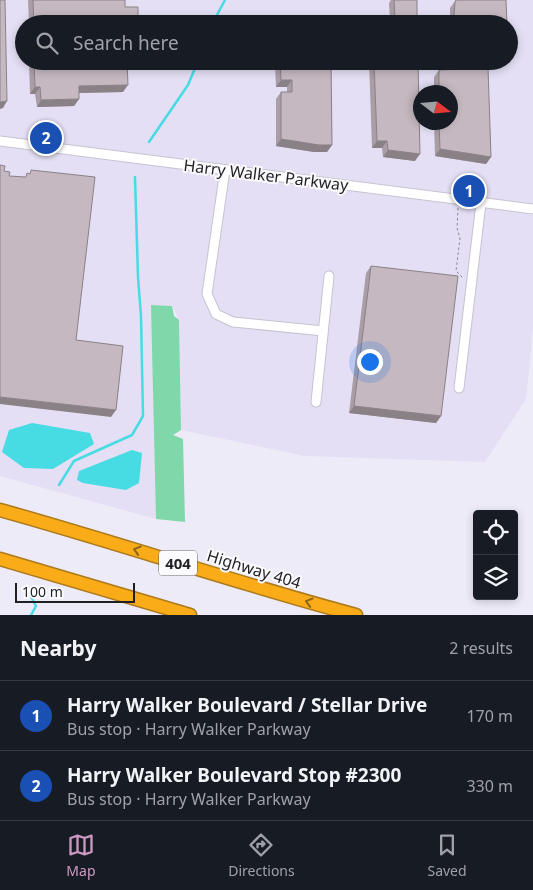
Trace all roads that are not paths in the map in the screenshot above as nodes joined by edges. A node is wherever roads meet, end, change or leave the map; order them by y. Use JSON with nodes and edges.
{"nodes":[{"id":1,"x":0,"y":140,"type":"edge"},
{"id":2,"x":225,"y":170,"type":"junction"},
{"id":3,"x":481,"y":202,"type":"junction"},
{"id":4,"x":533,"y":209,"type":"edge"},
{"id":5,"x":329,"y":276,"type":"dead end"},
{"id":6,"x":323,"y":331,"type":"junction"},
{"id":7,"x":459,"y":388,"type":"dead end"},
{"id":8,"x":316,"y":402,"type":"dead end"},
{"id":9,"x":0,"y":510,"type":"edge"},
{"id":10,"x":4,"y":561,"type":"edge"},
{"id":11,"x":190,"y":615,"type":"edge"},
{"id":12,"x":356,"y":615,"type":"edge"}],
"edges":[{"from":1,"to":2,"type":"street","name":"Harry Walker Parkway"},
{"from":2,"to":3,"type":"street","name":"Harry Walker Parkway"},
{"from":2,"to":6,"type":"street"},
{"from":3,"to":4,"type":"street","name":"Harry Walker Parkway"},
{"from":3,"to":7,"type":"street"},
{"from":5,"to":6,"type":"street"},
{"from":6,"to":8,"type":"street"},
{"from":12,"to":9,"type":"highway","name":"Highway 404","number":"404","one_way":true},
{"from":10,"to":11,"type":"highway"}]}
